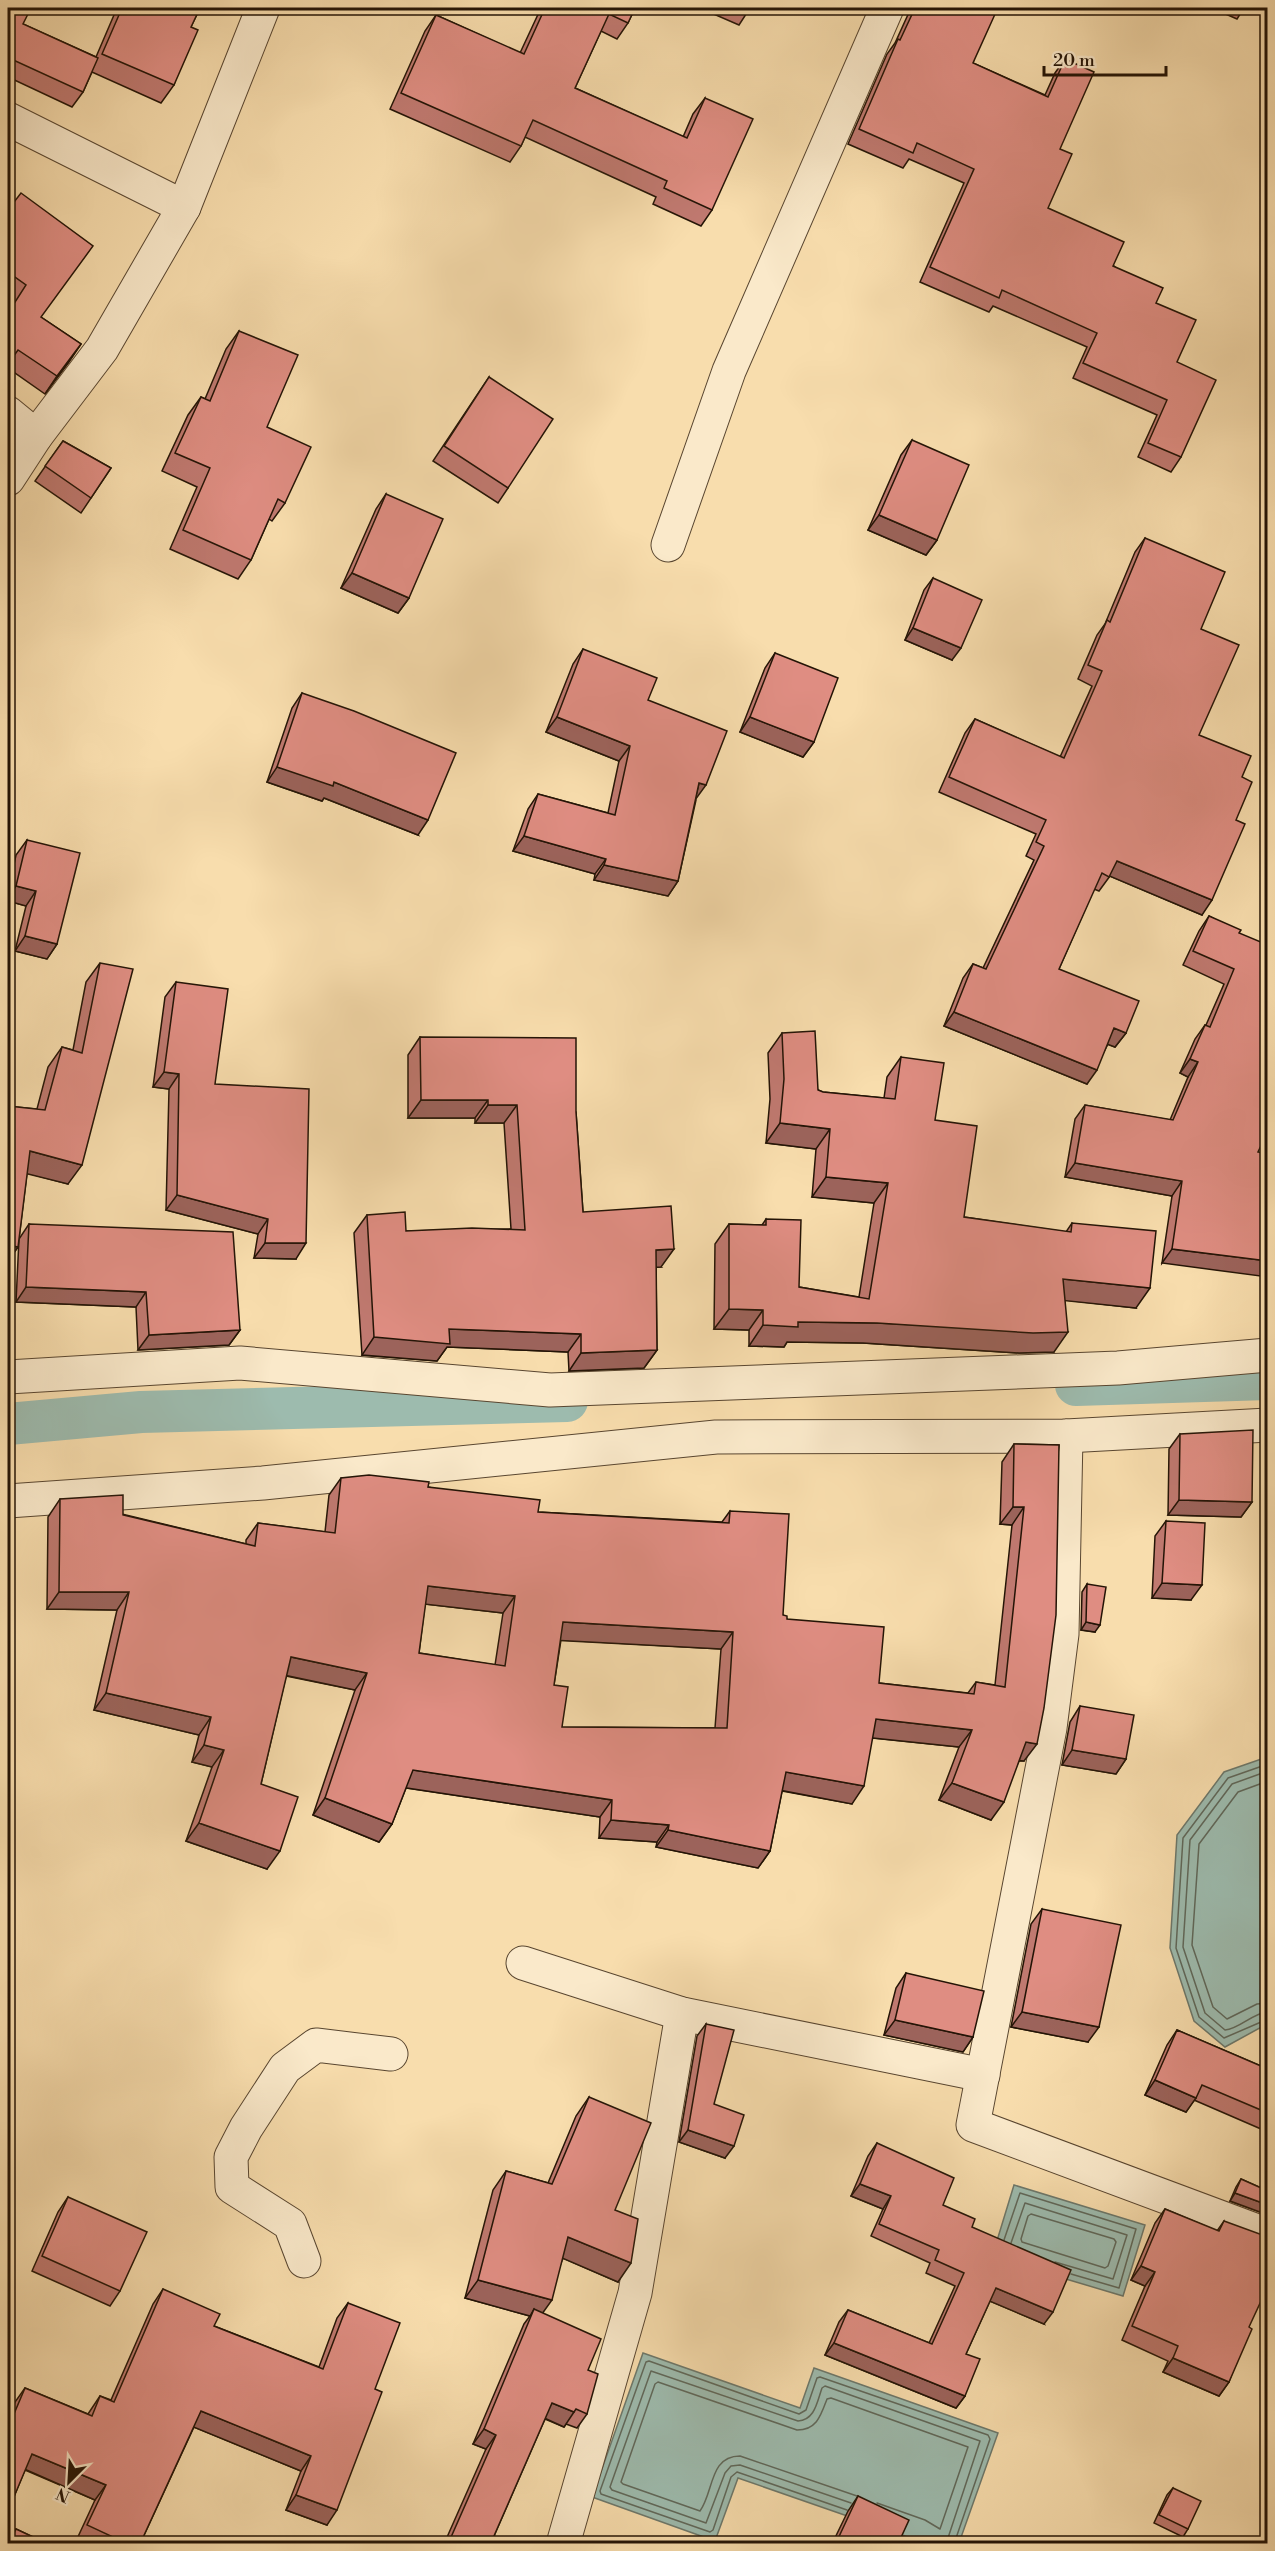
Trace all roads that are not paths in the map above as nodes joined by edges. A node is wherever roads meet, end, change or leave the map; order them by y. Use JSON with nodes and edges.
{"nodes":[{"id":1,"x":263,"y":8,"type":"edge"},
{"id":2,"x":886,"y":8,"type":"edge"},
{"id":3,"x":8,"y":118,"type":"edge"},
{"id":4,"x":184,"y":207,"type":"junction"},
{"id":5,"x":8,"y":413,"type":"edge"},
{"id":6,"x":36,"y":436,"type":"junction"},
{"id":7,"x":8,"y":479,"type":"edge"},
{"id":8,"x":668,"y":545,"type":"dead end"},
{"id":9,"x":1268,"y":1355,"type":"edge"},
{"id":10,"x":8,"y":1377,"type":"edge"},
{"id":11,"x":1268,"y":1425,"type":"edge"},
{"id":12,"x":1066,"y":1436,"type":"junction"},
{"id":13,"x":8,"y":1501,"type":"edge"},
{"id":14,"x":523,"y":1963,"type":"dead end"},
{"id":15,"x":682,"y":2014,"type":"junction"},
{"id":16,"x":392,"y":2054,"type":"dead end"},
{"id":17,"x":983,"y":2075,"type":"junction"},
{"id":18,"x":1268,"y":2235,"type":"edge"},
{"id":19,"x":304,"y":2261,"type":"dead end"},
{"id":20,"x":562,"y":2544,"type":"edge"}],
"edges":[{"from":1,"to":4,"type":"street"},
{"from":2,"to":8,"type":"street"},
{"from":3,"to":4,"type":"street"},
{"from":4,"to":6,"type":"street"},
{"from":5,"to":6,"type":"street"},
{"from":6,"to":7,"type":"street"},
{"from":9,"to":10,"type":"street"},
{"from":11,"to":12,"type":"street"},
{"from":12,"to":13,"type":"street"},
{"from":12,"to":17,"type":"street"},
{"from":14,"to":15,"type":"street"},
{"from":15,"to":17,"type":"street"},
{"from":15,"to":20,"type":"street"},
{"from":16,"to":19,"type":"street"},
{"from":17,"to":18,"type":"street"}]}
